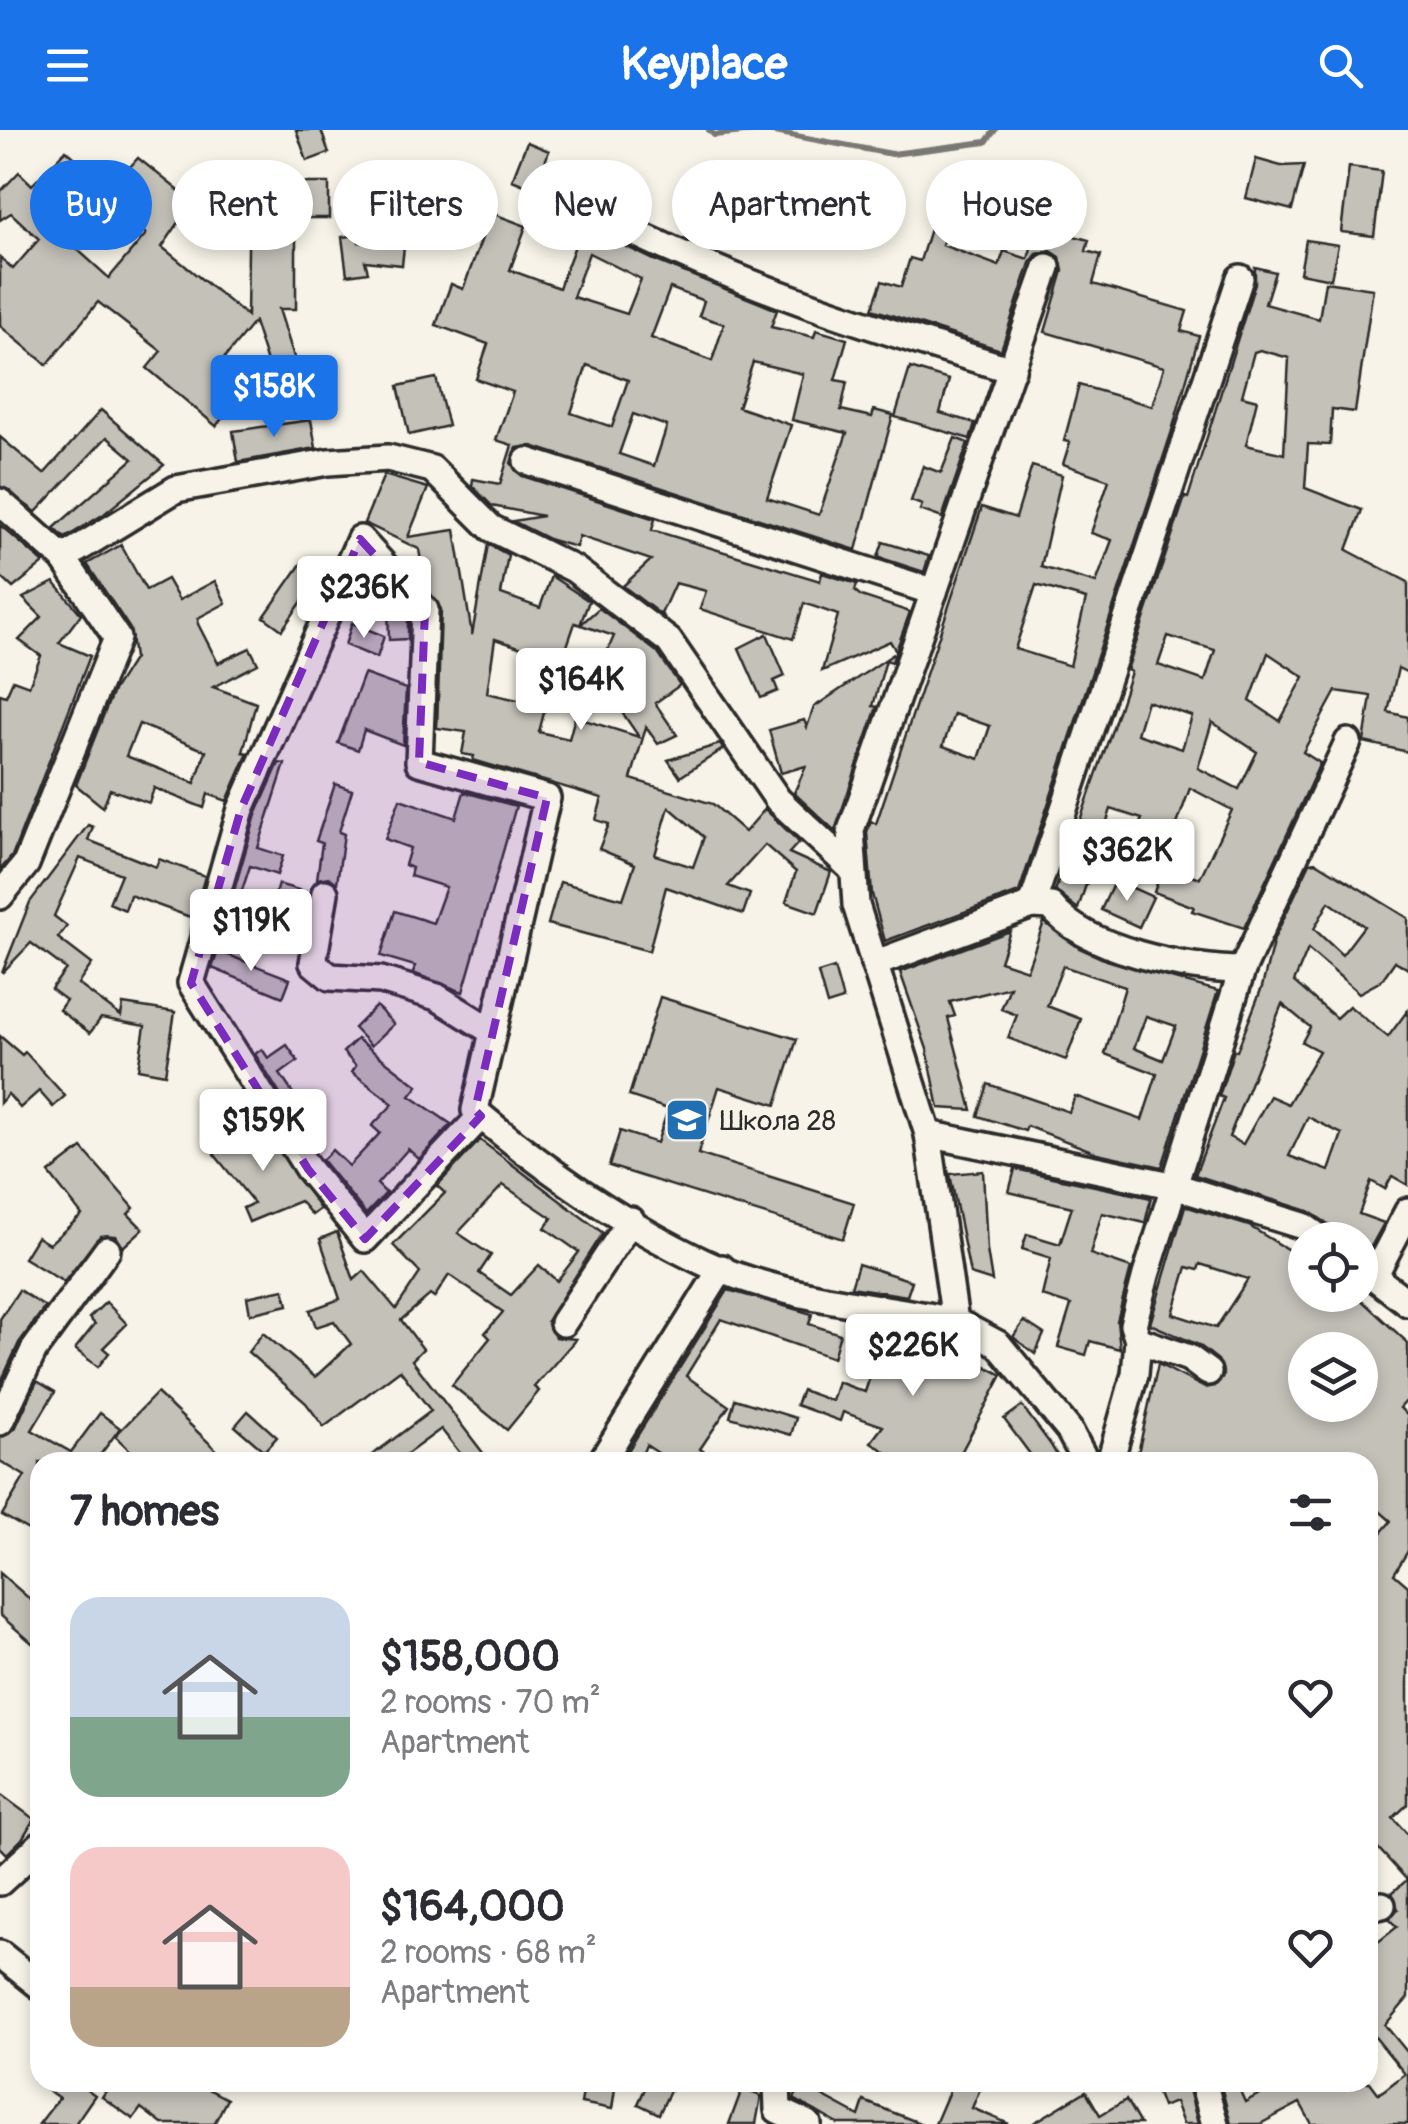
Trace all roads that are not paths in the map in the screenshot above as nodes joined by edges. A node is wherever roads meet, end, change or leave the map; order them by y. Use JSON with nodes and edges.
{"nodes":[{"id":1,"x":652,"y":242,"type":"edge"},
{"id":2,"x":1047,"y":267,"type":"dead end"},
{"id":3,"x":1240,"y":278,"type":"dead end"},
{"id":4,"x":1012,"y":370,"type":"junction"},
{"id":5,"x":528,"y":461,"type":"dead end"},
{"id":6,"x":0,"y":502,"type":"edge"},
{"id":7,"x":63,"y":558,"type":"junction"},
{"id":8,"x":934,"y":592,"type":"junction"},
{"id":9,"x":1348,"y":742,"type":"dead end"},
{"id":10,"x":854,"y":870,"type":"junction"},
{"id":11,"x":326,"y":893,"type":"dead end"},
{"id":12,"x":0,"y":896,"type":"edge"},
{"id":13,"x":1032,"y":905,"type":"junction"},
{"id":14,"x":874,"y":964,"type":"junction"},
{"id":15,"x":1242,"y":970,"type":"junction"},
{"id":16,"x":493,"y":1032,"type":"junction"},
{"id":17,"x":481,"y":1116,"type":"junction"},
{"id":18,"x":928,"y":1134,"type":"junction"},
{"id":19,"x":1172,"y":1184,"type":"junction"},
{"id":20,"x":1408,"y":1211,"type":"edge"},
{"id":21,"x":631,"y":1220,"type":"junction"},
{"id":22,"x":1291,"y":1222,"type":"edge"},
{"id":23,"x":107,"y":1250,"type":"dead end"},
{"id":24,"x":1378,"y":1255,"type":"edge"},
{"id":25,"x":722,"y":1268,"type":"junction"},
{"id":26,"x":1378,"y":1280,"type":"edge"},
{"id":27,"x":1408,"y":1303,"type":"edge"},
{"id":28,"x":955,"y":1322,"type":"junction"},
{"id":29,"x":563,"y":1323,"type":"dead end"},
{"id":30,"x":1138,"y":1340,"type":"junction"},
{"id":31,"x":1208,"y":1372,"type":"dead end"},
{"id":32,"x":0,"y":1422,"type":"edge"},
{"id":33,"x":607,"y":1452,"type":"edge"},
{"id":34,"x":1081,"y":1452,"type":"edge"},
{"id":35,"x":1113,"y":1452,"type":"edge"},
{"id":36,"x":30,"y":1854,"type":"edge"},
{"id":37,"x":0,"y":1882,"type":"edge"},
{"id":38,"x":0,"y":1954,"type":"edge"},
{"id":39,"x":30,"y":1978,"type":"edge"},
{"id":40,"x":777,"y":2092,"type":"edge"},
{"id":41,"x":1206,"y":2092,"type":"edge"},
{"id":42,"x":808,"y":2124,"type":"edge"},
{"id":43,"x":1216,"y":2124,"type":"edge"}],
"edges":[{"from":1,"to":4,"type":"street"},
{"from":2,"to":4,"type":"street"},
{"from":3,"to":13,"type":"street"},
{"from":4,"to":8,"type":"street"},
{"from":5,"to":8,"type":"street"},
{"from":6,"to":7,"type":"street"},
{"from":7,"to":10,"type":"street"},
{"from":7,"to":12,"type":"street"},
{"from":8,"to":10,"type":"street"},
{"from":9,"to":15,"type":"street"},
{"from":10,"to":14,"type":"street"},
{"from":11,"to":16,"type":"street"},
{"from":13,"to":14,"type":"street"},
{"from":13,"to":15,"type":"street"},
{"from":14,"to":18,"type":"street"},
{"from":15,"to":19,"type":"street"},
{"from":16,"to":17,"type":"street"},
{"from":16,"to":17,"type":"street"},
{"from":17,"to":21,"type":"street"},
{"from":18,"to":19,"type":"street"},
{"from":18,"to":28,"type":"street"},
{"from":19,"to":22,"type":"street"},
{"from":19,"to":30,"type":"street"},
{"from":20,"to":24,"type":"street"},
{"from":21,"to":25,"type":"street"},
{"from":21,"to":29,"type":"street"},
{"from":23,"to":32,"type":"street"},
{"from":25,"to":28,"type":"street"},
{"from":25,"to":33,"type":"street"},
{"from":26,"to":27,"type":"street"},
{"from":28,"to":34,"type":"street"},
{"from":30,"to":31,"type":"street"},
{"from":30,"to":35,"type":"street"},
{"from":36,"to":37,"type":"street"},
{"from":38,"to":39,"type":"street"},
{"from":40,"to":42,"type":"street"},
{"from":41,"to":43,"type":"street"}]}
